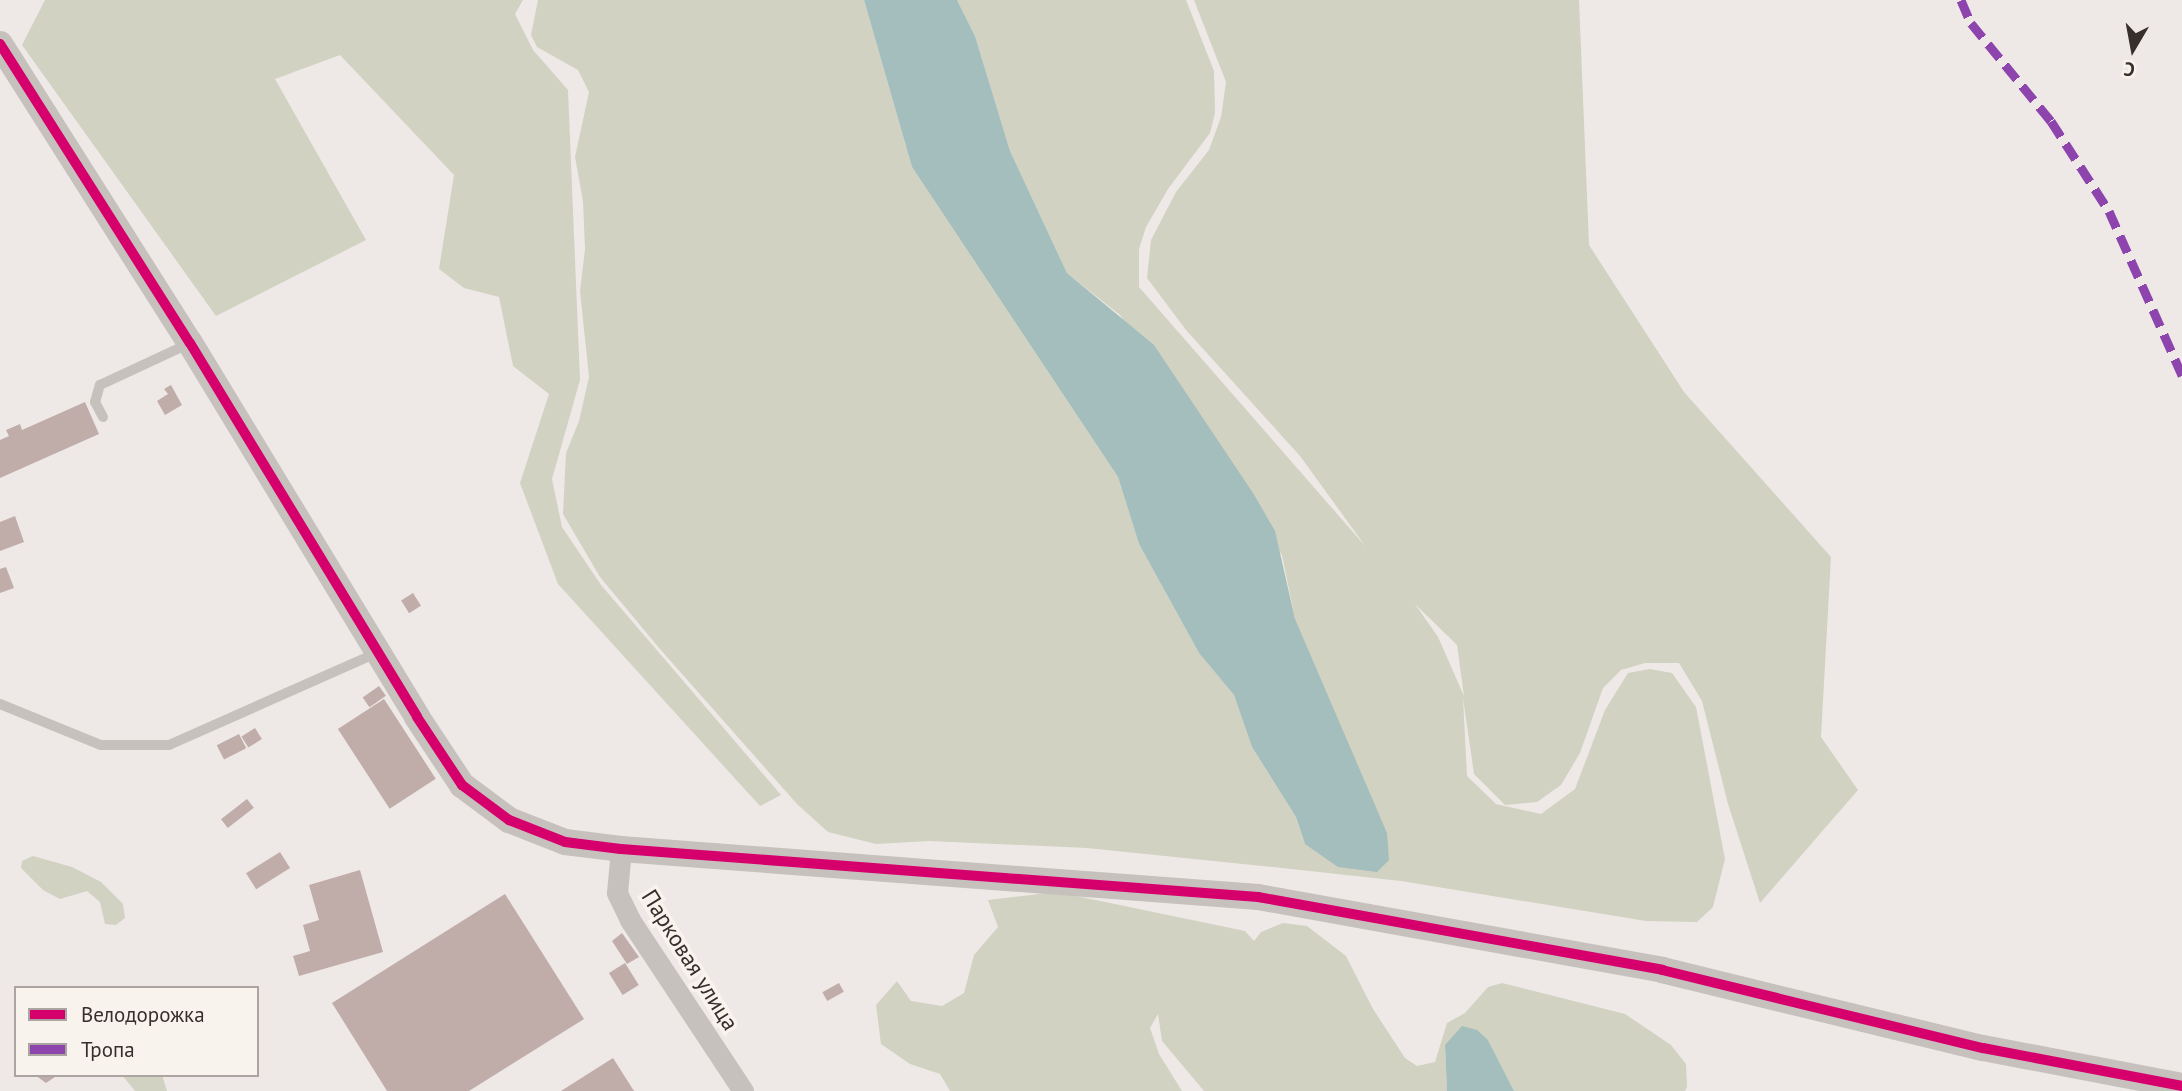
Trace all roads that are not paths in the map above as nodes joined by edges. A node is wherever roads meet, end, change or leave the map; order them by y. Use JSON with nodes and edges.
{"nodes":[{"id":1,"x":0,"y":44,"type":"edge"},
{"id":2,"x":190,"y":343,"type":"junction"},
{"id":3,"x":103,"y":417,"type":"dead end"},
{"id":4,"x":377,"y":653,"type":"junction"},
{"id":5,"x":0,"y":704,"type":"edge"},
{"id":6,"x":621,"y":849,"type":"junction"},
{"id":7,"x":2182,"y":1086,"type":"edge"},
{"id":8,"x":743,"y":1091,"type":"edge"}],
"edges":[{"from":1,"to":2,"type":"street"},
{"from":2,"to":3,"type":"lane"},
{"from":2,"to":4,"type":"street"},
{"from":4,"to":5,"type":"lane"},
{"from":4,"to":6,"type":"street"},
{"from":6,"to":7,"type":"street"},
{"from":6,"to":8,"type":"street","name":"Парковая улица"}]}
